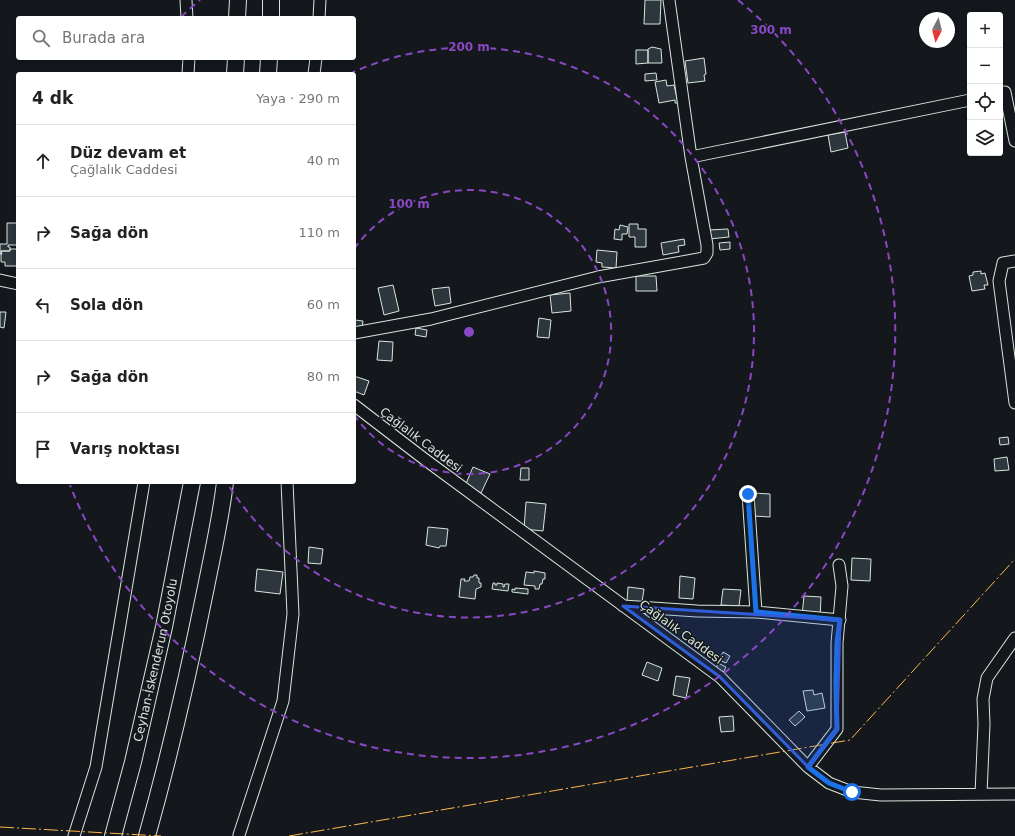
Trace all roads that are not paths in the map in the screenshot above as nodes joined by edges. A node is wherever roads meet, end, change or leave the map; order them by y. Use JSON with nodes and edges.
{"nodes":[{"id":1,"x":186,"y":0,"type":"edge"},
{"id":2,"x":238,"y":0,"type":"edge"},
{"id":3,"x":271,"y":0,"type":"edge"},
{"id":4,"x":320,"y":0,"type":"edge"},
{"id":5,"x":669,"y":0,"type":"edge"},
{"id":6,"x":187,"y":16,"type":"edge"},
{"id":7,"x":237,"y":16,"type":"edge"},
{"id":8,"x":270,"y":16,"type":"edge"},
{"id":9,"x":318,"y":16,"type":"edge"},
{"id":10,"x":189,"y":60,"type":"edge"},
{"id":11,"x":236,"y":60,"type":"edge"},
{"id":12,"x":269,"y":60,"type":"edge"},
{"id":13,"x":316,"y":60,"type":"edge"},
{"id":14,"x":188,"y":72,"type":"edge"},
{"id":15,"x":235,"y":72,"type":"edge"},
{"id":16,"x":268,"y":72,"type":"edge"},
{"id":17,"x":314,"y":72,"type":"edge"},
{"id":18,"x":1007,"y":92,"type":"edge"},
{"id":19,"x":967,"y":101,"type":"edge"},
{"id":20,"x":1015,"y":141,"type":"edge"},
{"id":21,"x":692,"y":157,"type":"junction"},
{"id":22,"x":1015,"y":261,"type":"edge"},
{"id":23,"x":0,"y":280,"type":"edge"},
{"id":24,"x":16,"y":284,"type":"edge"},
{"id":25,"x":356,"y":334,"type":"edge"},
{"id":26,"x":1015,"y":403,"type":"edge"},
{"id":27,"x":356,"y":407,"type":"edge"},
{"id":28,"x":144,"y":484,"type":"edge"},
{"id":29,"x":192,"y":484,"type":"edge"},
{"id":30,"x":226,"y":484,"type":"edge"},
{"id":31,"x":287,"y":484,"type":"edge"},
{"id":32,"x":748,"y":494,"type":"dead end"},
{"id":33,"x":839,"y":565,"type":"dead end"},
{"id":34,"x":623,"y":606,"type":"junction"},
{"id":35,"x":756,"y":612,"type":"junction"},
{"id":36,"x":840,"y":620,"type":"junction"},
{"id":37,"x":1015,"y":638,"type":"edge"},
{"id":38,"x":808,"y":767,"type":"junction"},
{"id":39,"x":981,"y":794,"type":"junction"},
{"id":40,"x":1015,"y":794,"type":"edge"},
{"id":41,"x":239,"y":835,"type":"dead end"},
{"id":42,"x":74,"y":836,"type":"edge"},
{"id":43,"x":113,"y":836,"type":"edge"},
{"id":44,"x":147,"y":836,"type":"edge"}],
"edges":[{"from":1,"to":6,"type":"street"},
{"from":2,"to":7,"type":"highway"},
{"from":3,"to":8,"type":"highway"},
{"from":4,"to":9,"type":"street"},
{"from":5,"to":21,"type":"street"},
{"from":10,"to":14,"type":"street"},
{"from":11,"to":15,"type":"highway"},
{"from":12,"to":16,"type":"highway"},
{"from":13,"to":17,"type":"street"},
{"from":18,"to":20,"type":"street"},
{"from":19,"to":21,"type":"street"},
{"from":21,"to":25,"type":"street"},
{"from":22,"to":26,"type":"street"},
{"from":23,"to":24,"type":"street"},
{"from":27,"to":34,"type":"street","name":"Çağlalık Caddesi"},
{"from":28,"to":42,"type":"street"},
{"from":29,"to":43,"type":"highway","name":"Ceyhan-İskenderun Otoyolu"},
{"from":30,"to":44,"type":"highway"},
{"from":31,"to":41,"type":"street"},
{"from":32,"to":35,"type":"street"},
{"from":33,"to":36,"type":"street"},
{"from":34,"to":35,"type":"street"},
{"from":34,"to":38,"type":"street","name":"Çağlalık Caddesi"},
{"from":35,"to":36,"type":"street"},
{"from":36,"to":38,"type":"street"},
{"from":37,"to":39,"type":"street"},
{"from":38,"to":39,"type":"street","name":"Çağlalık Caddesi"},
{"from":39,"to":40,"type":"street","name":"Çağlalık Caddesi"}]}
